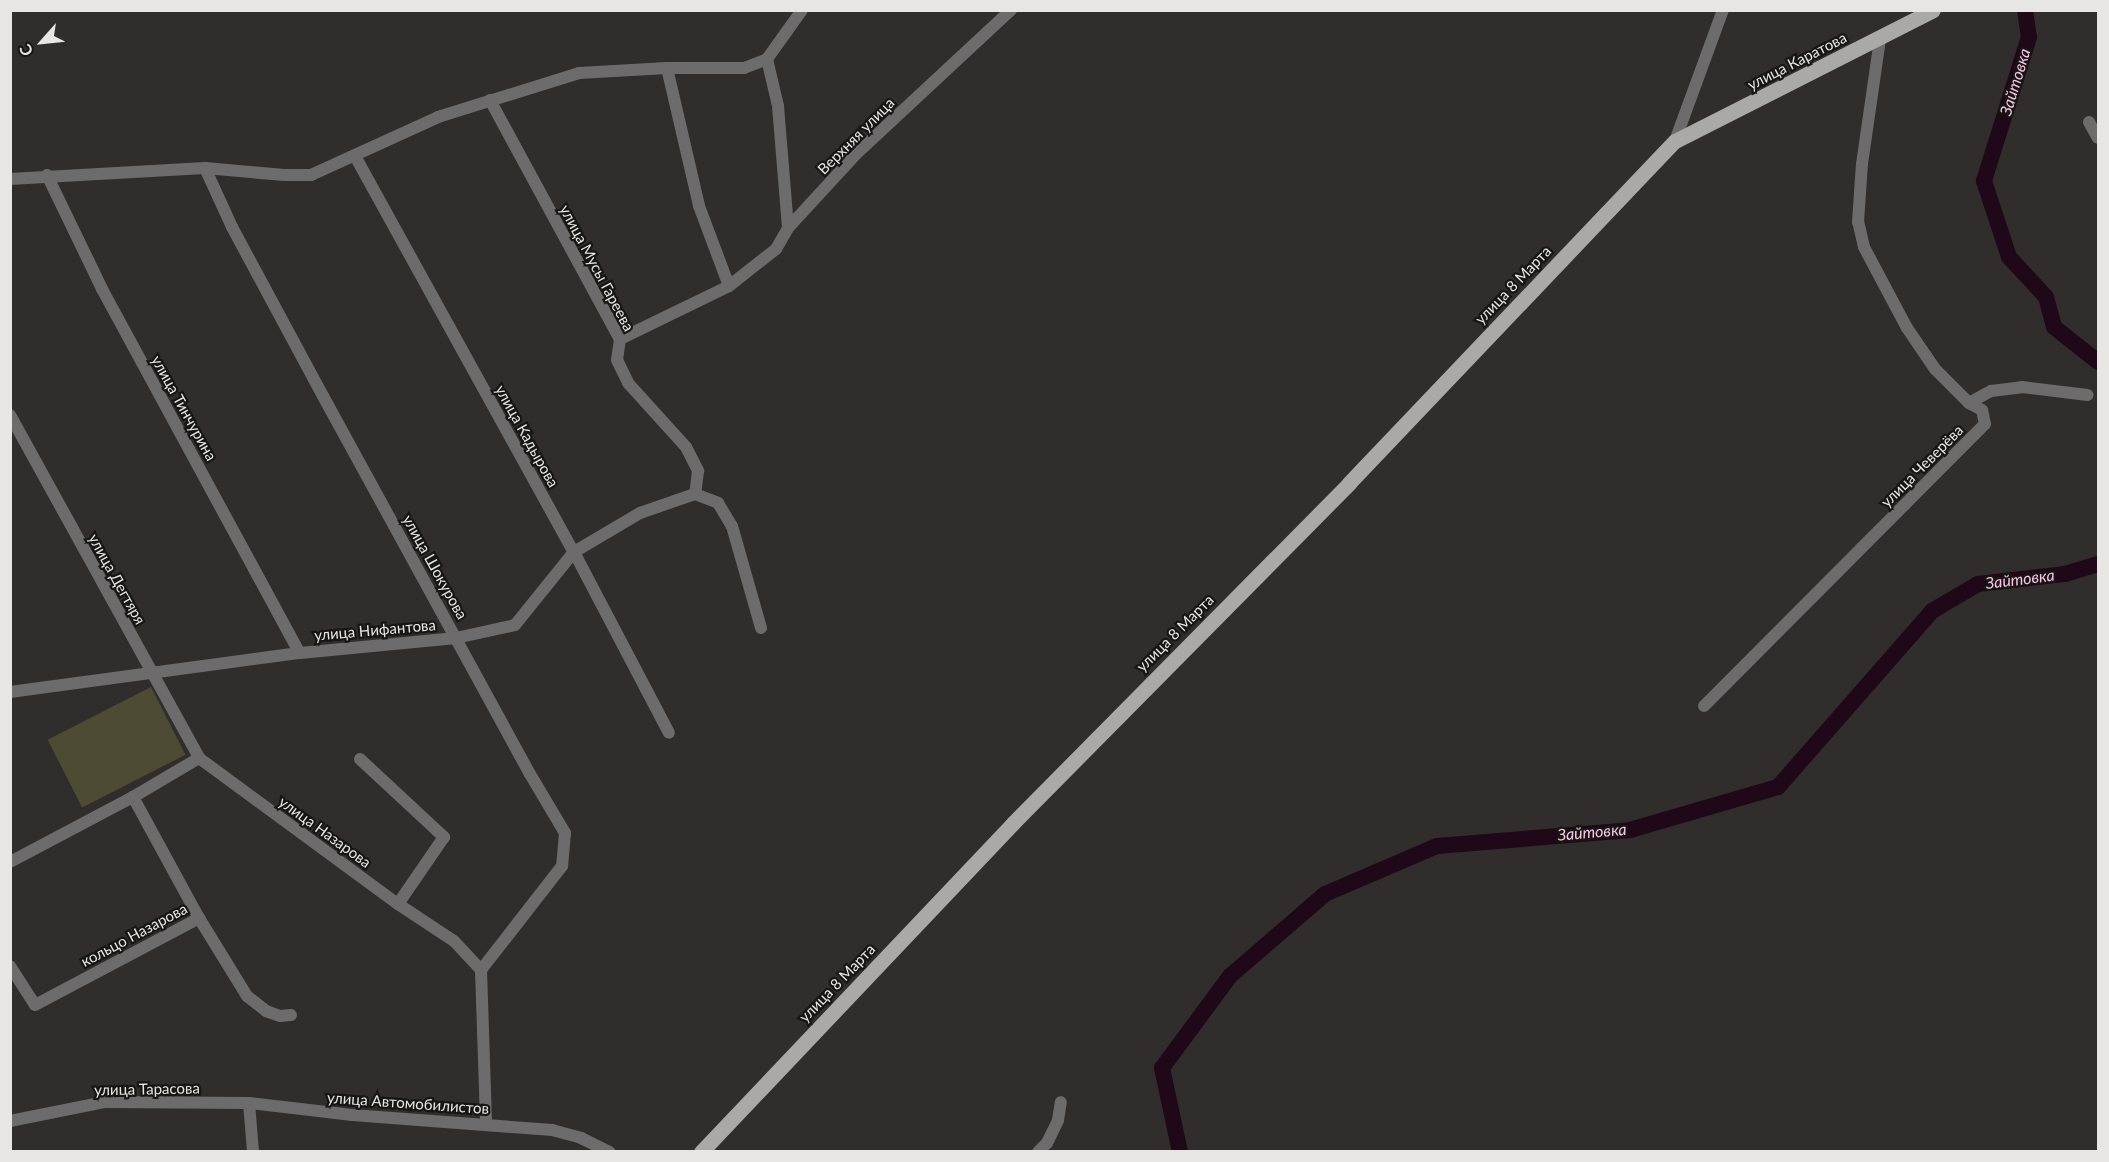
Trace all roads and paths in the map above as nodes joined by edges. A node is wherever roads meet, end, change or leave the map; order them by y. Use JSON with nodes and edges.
{"nodes":[{"id":1,"x":802,"y":10,"type":"edge"},
{"id":2,"x":1011,"y":10,"type":"edge"},
{"id":3,"x":1723,"y":10,"type":"edge"},
{"id":4,"x":1933,"y":10,"type":"edge"},
{"id":5,"x":1880,"y":39,"type":"junction"},
{"id":6,"x":767,"y":58,"type":"junction"},
{"id":7,"x":667,"y":68,"type":"junction"},
{"id":8,"x":490,"y":100,"type":"junction"},
{"id":9,"x":2089,"y":122,"type":"dead end"},
{"id":10,"x":2098,"y":138,"type":"edge"},
{"id":11,"x":1675,"y":141,"type":"junction"},
{"id":12,"x":355,"y":156,"type":"junction"},
{"id":13,"x":205,"y":168,"type":"junction"},
{"id":14,"x":47,"y":175,"type":"junction"},
{"id":15,"x":10,"y":179,"type":"edge"},
{"id":16,"x":788,"y":228,"type":"junction"},
{"id":17,"x":729,"y":286,"type":"junction"},
{"id":18,"x":620,"y":339,"type":"junction"},
{"id":19,"x":2088,"y":394,"type":"dead end"},
{"id":20,"x":1969,"y":403,"type":"junction"},
{"id":21,"x":10,"y":415,"type":"edge"},
{"id":22,"x":695,"y":494,"type":"junction"},
{"id":23,"x":574,"y":552,"type":"junction"},
{"id":24,"x":761,"y":628,"type":"dead end"},
{"id":25,"x":456,"y":638,"type":"junction"},
{"id":26,"x":300,"y":653,"type":"junction"},
{"id":27,"x":152,"y":674,"type":"junction"},
{"id":28,"x":10,"y":692,"type":"edge"},
{"id":29,"x":1704,"y":705,"type":"dead end"},
{"id":30,"x":669,"y":734,"type":"dead end"},
{"id":31,"x":199,"y":758,"type":"junction"},
{"id":32,"x":360,"y":759,"type":"dead end"},
{"id":33,"x":133,"y":797,"type":"junction"},
{"id":34,"x":10,"y":862,"type":"edge"},
{"id":35,"x":398,"y":904,"type":"junction"},
{"id":36,"x":200,"y":918,"type":"junction"},
{"id":37,"x":10,"y":966,"type":"edge"},
{"id":38,"x":481,"y":970,"type":"junction"},
{"id":39,"x":291,"y":1015,"type":"dead end"},
{"id":40,"x":1061,"y":1102,"type":"dead end"},
{"id":41,"x":249,"y":1103,"type":"junction"},
{"id":42,"x":10,"y":1121,"type":"edge"},
{"id":43,"x":486,"y":1124,"type":"junction"},
{"id":44,"x":254,"y":1152,"type":"edge"},
{"id":45,"x":610,"y":1152,"type":"edge"},
{"id":46,"x":701,"y":1152,"type":"edge"},
{"id":47,"x":1038,"y":1152,"type":"edge"}],
"edges":[{"from":1,"to":6,"type":"street"},
{"from":2,"to":16,"type":"street","name":"Верхняя улица"},
{"from":3,"to":11,"type":"street"},
{"from":4,"to":5,"type":"main road","name":"улица Каратова"},
{"from":5,"to":11,"type":"main road","name":"улица Каратова"},
{"from":5,"to":20,"type":"street","name":"улица Чеверёва"},
{"from":6,"to":7,"type":"street"},
{"from":6,"to":16,"type":"street"},
{"from":7,"to":8,"type":"street"},
{"from":7,"to":17,"type":"street"},
{"from":8,"to":12,"type":"street"},
{"from":8,"to":18,"type":"street","name":"улица Мусы Гареева"},
{"from":9,"to":10,"type":"street"},
{"from":11,"to":46,"type":"main road","name":"улица 8 Марта"},
{"from":12,"to":13,"type":"street"},
{"from":12,"to":23,"type":"street","name":"улица Кадырова"},
{"from":13,"to":14,"type":"street"},
{"from":13,"to":25,"type":"street","name":"улица Шокурова"},
{"from":14,"to":15,"type":"street"},
{"from":14,"to":26,"type":"street","name":"улица Тинчурина"},
{"from":16,"to":17,"type":"street","name":"Верхняя улица"},
{"from":17,"to":18,"type":"street","name":"Верхняя улица"},
{"from":18,"to":22,"type":"street","name":"улица Мусы Гареева"},
{"from":19,"to":20,"type":"street"},
{"from":20,"to":29,"type":"street","name":"улица Чеверёва"},
{"from":21,"to":27,"type":"street","name":"улица Дегтяря"},
{"from":22,"to":23,"type":"street","name":"улица Нифантова"},
{"from":22,"to":24,"type":"street"},
{"from":23,"to":25,"type":"street","name":"улица Нифантова"},
{"from":23,"to":30,"type":"street","name":"улица Кадырова"},
{"from":25,"to":26,"type":"street","name":"улица Нифантова"},
{"from":25,"to":38,"type":"street","name":"улица Шокурова"},
{"from":26,"to":27,"type":"street","name":"улица Нифантова"},
{"from":27,"to":28,"type":"street","name":"улица Нифантова"},
{"from":27,"to":31,"type":"street","name":"улица Дегтяря"},
{"from":31,"to":33,"type":"street"},
{"from":31,"to":35,"type":"street","name":"улица Назарова"},
{"from":32,"to":35,"type":"street"},
{"from":33,"to":34,"type":"street"},
{"from":33,"to":36,"type":"street","name":"кольцо Назарова"},
{"from":35,"to":38,"type":"street","name":"улица Назарова"},
{"from":36,"to":37,"type":"street","name":"кольцо Назарова"},
{"from":36,"to":39,"type":"street"},
{"from":38,"to":43,"type":"street"},
{"from":40,"to":47,"type":"street"},
{"from":41,"to":42,"type":"street","name":"улица Тарасова"},
{"from":41,"to":43,"type":"street","name":"улица Автомобилистов"},
{"from":41,"to":44,"type":"street"},
{"from":43,"to":45,"type":"street","name":"улица Автомобилистов"}]}
